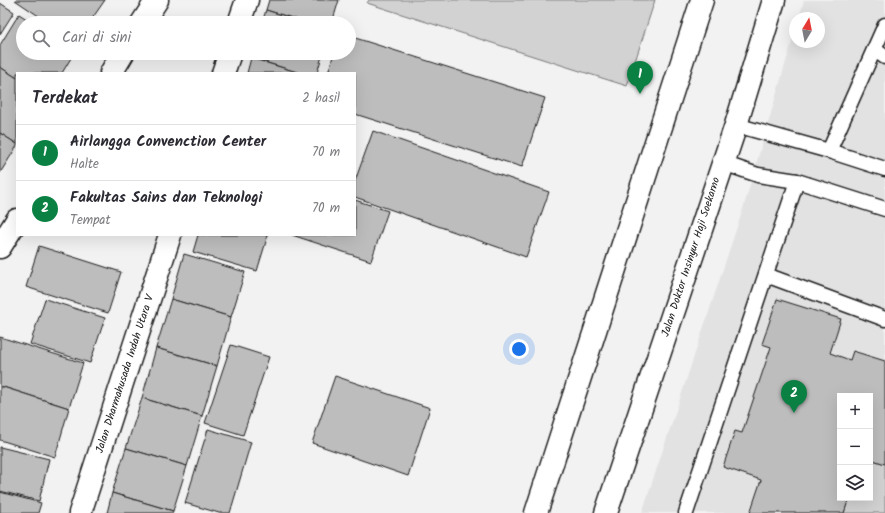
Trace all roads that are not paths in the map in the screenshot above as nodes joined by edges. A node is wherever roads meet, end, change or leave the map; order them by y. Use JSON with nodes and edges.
{"nodes":[{"id":1,"x":157,"y":0,"type":"edge"},
{"id":2,"x":247,"y":0,"type":"edge"},
{"id":3,"x":702,"y":0,"type":"edge"},
{"id":4,"x":774,"y":0,"type":"edge"},
{"id":5,"x":147,"y":16,"type":"edge"},
{"id":6,"x":241,"y":16,"type":"edge"},
{"id":7,"x":885,"y":25,"type":"edge"},
{"id":8,"x":880,"y":53,"type":"edge"},
{"id":9,"x":119,"y":60,"type":"edge"},
{"id":10,"x":228,"y":60,"type":"edge"},
{"id":11,"x":112,"y":72,"type":"edge"},
{"id":12,"x":223,"y":72,"type":"edge"},
{"id":13,"x":736,"y":125,"type":"junction"},
{"id":14,"x":829,"y":151,"type":"junction"},
{"id":15,"x":722,"y":163,"type":"junction"},
{"id":16,"x":885,"y":169,"type":"edge"},
{"id":17,"x":797,"y":181,"type":"junction"},
{"id":18,"x":885,"y":209,"type":"edge"},
{"id":19,"x":16,"y":222,"type":"edge"},
{"id":20,"x":170,"y":236,"type":"edge"},
{"id":21,"x":0,"y":247,"type":"edge"},
{"id":22,"x":766,"y":275,"type":"junction"},
{"id":23,"x":885,"y":319,"type":"edge"},
{"id":24,"x":80,"y":513,"type":"edge"},
{"id":25,"x":536,"y":513,"type":"edge"},
{"id":26,"x":606,"y":513,"type":"edge"},
{"id":27,"x":686,"y":513,"type":"edge"}],
"edges":[{"from":1,"to":5,"type":"main road"},
{"from":2,"to":6,"type":"main road"},
{"from":3,"to":25,"type":"main road"},
{"from":4,"to":13,"type":"main road","name":"Jalan Doktor Insinyur Haji Soekarno"},
{"from":7,"to":8,"type":"lane"},
{"from":8,"to":14,"type":"lane"},
{"from":9,"to":11,"type":"main road"},
{"from":10,"to":12,"type":"main road"},
{"from":13,"to":14,"type":"lane"},
{"from":13,"to":15,"type":"main road","name":"Jalan Doktor Insinyur Haji Soekarno"},
{"from":14,"to":16,"type":"lane"},
{"from":15,"to":17,"type":"lane"},
{"from":15,"to":26,"type":"main road","name":"Jalan Doktor Insinyur Haji Soekarno"},
{"from":17,"to":18,"type":"lane"},
{"from":17,"to":22,"type":"lane"},
{"from":19,"to":21,"type":"main road"},
{"from":20,"to":24,"type":"main road","name":"Jalan Dharmahusada Indah Utara V"},
{"from":22,"to":23,"type":"lane"},
{"from":22,"to":27,"type":"lane"}]}
